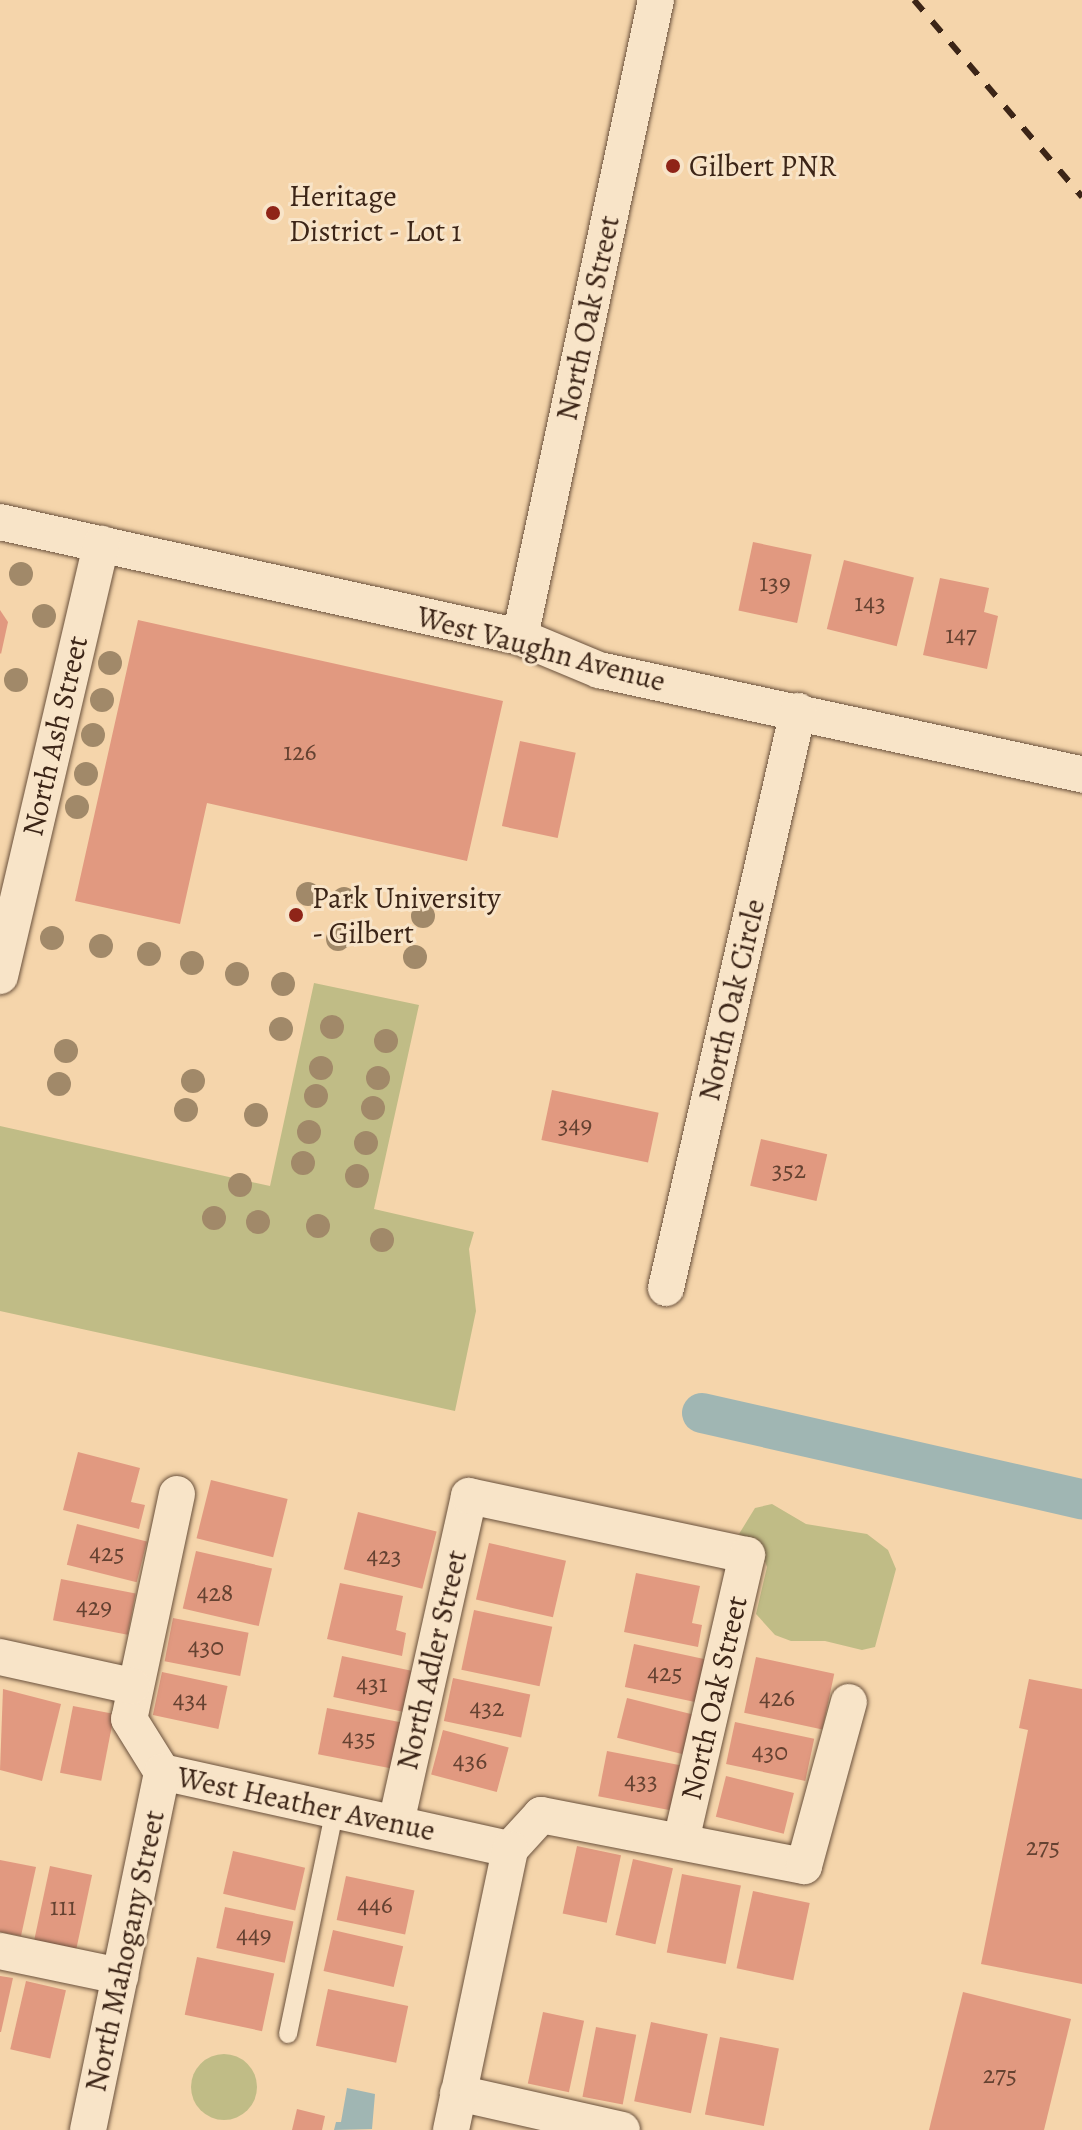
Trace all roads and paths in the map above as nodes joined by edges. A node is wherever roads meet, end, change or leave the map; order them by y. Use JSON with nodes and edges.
{"nodes":[{"id":1,"x":656,"y":0,"type":"edge"},
{"id":2,"x":0,"y":522,"type":"edge"},
{"id":3,"x":101,"y":544,"type":"junction"},
{"id":4,"x":520,"y":637,"type":"junction"},
{"id":5,"x":798,"y":711,"type":"junction"},
{"id":6,"x":1082,"y":774,"type":"edge"},
{"id":7,"x":0,"y":976,"type":"edge"},
{"id":8,"x":666,"y":1288,"type":"dead end"},
{"id":9,"x":177,"y":1494,"type":"dead end"},
{"id":10,"x":469,"y":1496,"type":"joint"},
{"id":11,"x":0,"y":1657,"type":"edge"},
{"id":12,"x":849,"y":1702,"type":"dead end"},
{"id":13,"x":131,"y":1703,"type":"junction"},
{"id":14,"x":162,"y":1772,"type":"junction"},
{"id":15,"x":335,"y":1810,"type":"junction"},
{"id":16,"x":396,"y":1823,"type":"junction"},
{"id":17,"x":681,"y":1841,"type":"junction"},
{"id":18,"x":510,"y":1849,"type":"junction"},
{"id":19,"x":0,"y":1951,"type":"edge"},
{"id":20,"x":120,"y":1976,"type":"junction"},
{"id":21,"x":288,"y":2034,"type":"dead end"},
{"id":22,"x":458,"y":2093,"type":"junction"},
{"id":23,"x":88,"y":2130,"type":"edge"},
{"id":24,"x":451,"y":2130,"type":"edge"},
{"id":25,"x":622,"y":2130,"type":"edge"}],
"edges":[{"from":1,"to":4,"type":"street","name":"North Oak Street"},
{"from":2,"to":3,"type":"street","name":"West Vaughn Avenue"},
{"from":3,"to":4,"type":"street","name":"West Vaughn Avenue"},
{"from":3,"to":7,"type":"street","name":"North Ash Street"},
{"from":4,"to":5,"type":"street","name":"West Vaughn Avenue"},
{"from":5,"to":6,"type":"street","name":"West Vaughn Avenue"},
{"from":5,"to":8,"type":"street","name":"North Oak Circle"},
{"from":9,"to":13,"type":"street"},
{"from":10,"to":16,"type":"street","name":"North Adler Street"},
{"from":10,"to":17,"type":"street","name":"North Oak Street"},
{"from":11,"to":13,"type":"street"},
{"from":12,"to":17,"type":"street"},
{"from":13,"to":14,"type":"street","name":"West Heather Avenue"},
{"from":14,"to":15,"type":"street","name":"West Heather Avenue"},
{"from":14,"to":20,"type":"street","name":"North Mahogany Street"},
{"from":15,"to":16,"type":"street","name":"West Heather Avenue"},
{"from":15,"to":21,"type":"lane"},
{"from":16,"to":18,"type":"street","name":"West Heather Avenue"},
{"from":17,"to":18,"type":"street"},
{"from":18,"to":22,"type":"street"},
{"from":19,"to":20,"type":"street"},
{"from":20,"to":23,"type":"street","name":"North Mahogany Street"},
{"from":22,"to":24,"type":"street"},
{"from":22,"to":25,"type":"street"}]}
